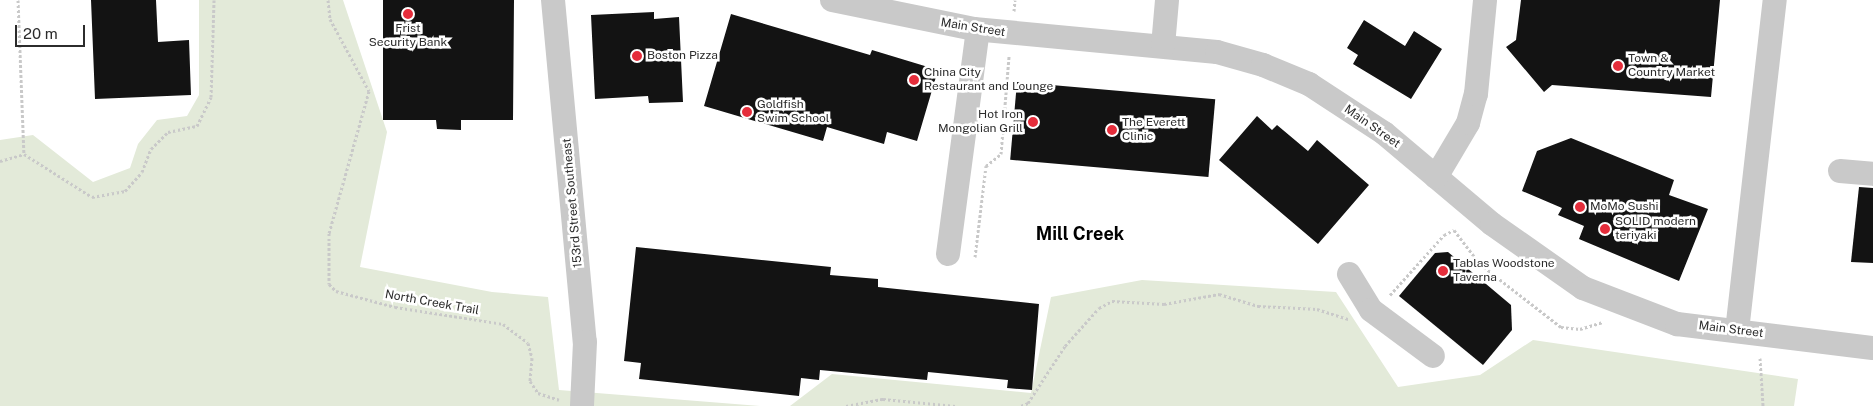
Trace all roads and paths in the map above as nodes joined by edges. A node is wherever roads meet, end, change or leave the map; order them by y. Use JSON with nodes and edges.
{"nodes":[{"id":1,"x":18,"y":0,"type":"edge"},
{"id":2,"x":214,"y":0,"type":"edge"},
{"id":3,"x":328,"y":0,"type":"edge"},
{"id":4,"x":553,"y":0,"type":"edge"},
{"id":5,"x":832,"y":0,"type":"edge"},
{"id":6,"x":1167,"y":0,"type":"edge"},
{"id":7,"x":1485,"y":0,"type":"edge"},
{"id":8,"x":1775,"y":0,"type":"edge"},
{"id":9,"x":978,"y":30,"type":"junction"},
{"id":10,"x":1163,"y":46,"type":"junction"},
{"id":11,"x":1010,"y":51,"type":"dead end"},
{"id":12,"x":24,"y":154,"type":"junction"},
{"id":13,"x":0,"y":161,"type":"edge"},
{"id":14,"x":1840,"y":171,"type":"dead end"},
{"id":15,"x":1873,"y":174,"type":"edge"},
{"id":16,"x":1436,"y":177,"type":"junction"},
{"id":17,"x":948,"y":254,"type":"dead end"},
{"id":18,"x":975,"y":257,"type":"dead end"},
{"id":19,"x":1349,"y":274,"type":"dead end"},
{"id":20,"x":1738,"y":331,"type":"junction"},
{"id":21,"x":1873,"y":348,"type":"edge"},
{"id":22,"x":1433,"y":356,"type":"dead end"},
{"id":23,"x":574,"y":404,"type":"edge"},
{"id":24,"x":846,"y":406,"type":"edge"},
{"id":25,"x":956,"y":406,"type":"edge"}],
"edges":[{"from":1,"to":12,"type":"path"},
{"from":2,"to":12,"type":"path"},
{"from":3,"to":23,"type":"path","name":"North Creek Trail"},
{"from":4,"to":23,"type":"street","name":"153rd Street Southeast"},
{"from":5,"to":9,"type":"street","name":"Main Street"},
{"from":6,"to":10,"type":"street"},
{"from":7,"to":16,"type":"street"},
{"from":8,"to":20,"type":"street"},
{"from":9,"to":10,"type":"street","name":"Main Street"},
{"from":9,"to":17,"type":"street"},
{"from":10,"to":16,"type":"street","name":"Main Street"},
{"from":11,"to":18,"type":"path"},
{"from":12,"to":13,"type":"path"},
{"from":14,"to":15,"type":"street"},
{"from":16,"to":20,"type":"street","name":"Main Street"},
{"from":19,"to":22,"type":"street"},
{"from":20,"to":21,"type":"street","name":"Main Street"},
{"from":24,"to":25,"type":"path"}]}
